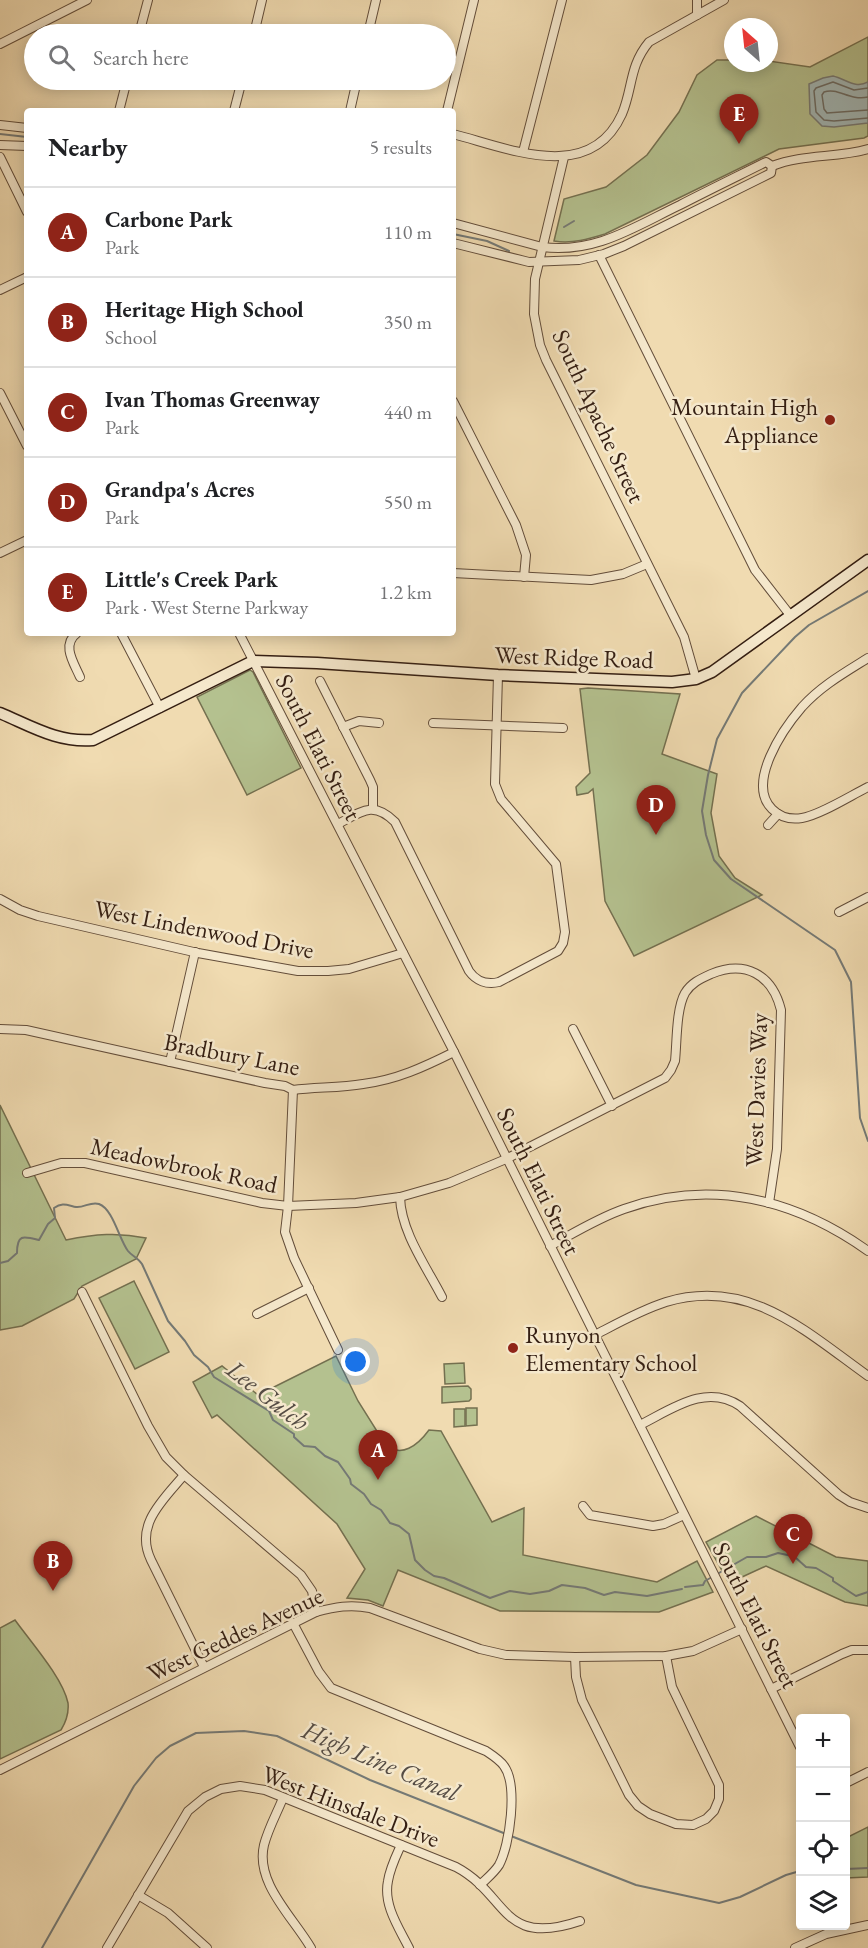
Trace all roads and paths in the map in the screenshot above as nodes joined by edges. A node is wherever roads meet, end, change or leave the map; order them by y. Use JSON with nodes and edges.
{"nodes":[{"id":1,"x":87,"y":0,"type":"edge"},
{"id":2,"x":148,"y":0,"type":"edge"},
{"id":3,"x":262,"y":0,"type":"edge"},
{"id":4,"x":376,"y":0,"type":"edge"},
{"id":5,"x":474,"y":0,"type":"edge"},
{"id":6,"x":562,"y":0,"type":"edge"},
{"id":7,"x":697,"y":0,"type":"edge"},
{"id":8,"x":724,"y":0,"type":"edge"},
{"id":9,"x":697,"y":15,"type":"junction"},
{"id":10,"x":40,"y":24,"type":"edge"},
{"id":11,"x":142,"y":24,"type":"edge"},
{"id":12,"x":256,"y":24,"type":"edge"},
{"id":13,"x":370,"y":24,"type":"edge"},
{"id":14,"x":24,"y":32,"type":"edge"},
{"id":15,"x":0,"y":44,"type":"edge"},
{"id":16,"x":456,"y":74,"type":"edge"},
{"id":17,"x":124,"y":90,"type":"edge"},
{"id":18,"x":239,"y":90,"type":"edge"},
{"id":19,"x":355,"y":90,"type":"edge"},
{"id":20,"x":452,"y":90,"type":"edge"},
{"id":21,"x":120,"y":108,"type":"edge"},
{"id":22,"x":235,"y":108,"type":"edge"},
{"id":23,"x":351,"y":108,"type":"edge"},
{"id":24,"x":448,"y":108,"type":"edge"},
{"id":25,"x":0,"y":124,"type":"edge"},
{"id":26,"x":24,"y":128,"type":"edge"},
{"id":27,"x":456,"y":135,"type":"edge"},
{"id":28,"x":0,"y":145,"type":"edge"},
{"id":29,"x":24,"y":146,"type":"edge"},
{"id":30,"x":868,"y":149,"type":"edge"},
{"id":31,"x":523,"y":152,"type":"junction"},
{"id":32,"x":0,"y":157,"type":"edge"},
{"id":33,"x":564,"y":157,"type":"junction"},
{"id":34,"x":772,"y":166,"type":"junction"},
{"id":35,"x":24,"y":206,"type":"edge"},
{"id":36,"x":673,"y":208,"type":"junction"},
{"id":37,"x":679,"y":220,"type":"junction"},
{"id":38,"x":456,"y":224,"type":"edge"},
{"id":39,"x":456,"y":244,"type":"edge"},
{"id":40,"x":542,"y":247,"type":"junction"},
{"id":41,"x":599,"y":255,"type":"junction"},
{"id":42,"x":540,"y":262,"type":"junction"},
{"id":43,"x":24,"y":278,"type":"edge"},
{"id":44,"x":0,"y":290,"type":"edge"},
{"id":45,"x":0,"y":393,"type":"edge"},
{"id":46,"x":456,"y":407,"type":"edge"},
{"id":47,"x":24,"y":440,"type":"edge"},
{"id":48,"x":24,"y":541,"type":"edge"},
{"id":49,"x":868,"y":551,"type":"edge"},
{"id":50,"x":0,"y":553,"type":"edge"},
{"id":51,"x":868,"y":560,"type":"edge"},
{"id":52,"x":647,"y":564,"type":"junction"},
{"id":53,"x":456,"y":573,"type":"edge"},
{"id":54,"x":524,"y":577,"type":"junction"},
{"id":55,"x":790,"y":615,"type":"junction"},
{"id":56,"x":73,"y":636,"type":"edge"},
{"id":57,"x":123,"y":636,"type":"edge"},
{"id":58,"x":240,"y":636,"type":"edge"},
{"id":59,"x":868,"y":658,"type":"edge"},
{"id":60,"x":253,"y":661,"type":"junction"},
{"id":61,"x":498,"y":675,"type":"junction"},
{"id":62,"x":80,"y":677,"type":"dead end"},
{"id":63,"x":696,"y":679,"type":"junction"},
{"id":64,"x":320,"y":681,"type":"dead end"},
{"id":65,"x":160,"y":708,"type":"junction"},
{"id":66,"x":0,"y":713,"type":"edge"},
{"id":67,"x":379,"y":723,"type":"dead end"},
{"id":68,"x":433,"y":723,"type":"dead end"},
{"id":69,"x":497,"y":725,"type":"junction"},
{"id":70,"x":343,"y":727,"type":"junction"},
{"id":71,"x":563,"y":728,"type":"dead end"},
{"id":72,"x":868,"y":787,"type":"edge"},
{"id":73,"x":373,"y":809,"type":"junction"},
{"id":74,"x":778,"y":814,"type":"junction"},
{"id":75,"x":338,"y":824,"type":"junction"},
{"id":76,"x":768,"y":825,"type":"dead end"},
{"id":77,"x":868,"y":897,"type":"edge"},
{"id":78,"x":0,"y":899,"type":"edge"},
{"id":79,"x":839,"y":912,"type":"dead end"},
{"id":80,"x":195,"y":952,"type":"junction"},
{"id":81,"x":403,"y":953,"type":"junction"},
{"id":82,"x":0,"y":1029,"type":"edge"},
{"id":83,"x":573,"y":1029,"type":"dead end"},
{"id":84,"x":454,"y":1052,"type":"junction"},
{"id":85,"x":170,"y":1062,"type":"junction"},
{"id":86,"x":293,"y":1090,"type":"junction"},
{"id":87,"x":612,"y":1106,"type":"junction"},
{"id":88,"x":506,"y":1159,"type":"junction"},
{"id":89,"x":27,"y":1173,"type":"dead end"},
{"id":90,"x":400,"y":1197,"type":"junction"},
{"id":91,"x":769,"y":1203,"type":"junction"},
{"id":92,"x":288,"y":1206,"type":"junction"},
{"id":93,"x":549,"y":1246,"type":"junction"},
{"id":94,"x":868,"y":1251,"type":"edge"},
{"id":95,"x":309,"y":1288,"type":"junction"},
{"id":96,"x":82,"y":1292,"type":"dead end"},
{"id":97,"x":442,"y":1297,"type":"dead end"},
{"id":98,"x":257,"y":1314,"type":"dead end"},
{"id":99,"x":595,"y":1335,"type":"junction"},
{"id":100,"x":338,"y":1350,"type":"dead end"},
{"id":101,"x":868,"y":1376,"type":"edge"},
{"id":102,"x":640,"y":1425,"type":"junction"},
{"id":103,"x":184,"y":1475,"type":"junction"},
{"id":104,"x":583,"y":1506,"type":"dead end"},
{"id":105,"x":868,"y":1508,"type":"edge"},
{"id":106,"x":684,"y":1515,"type":"junction"},
{"id":107,"x":316,"y":1612,"type":"junction"},
{"id":108,"x":294,"y":1623,"type":"junction"},
{"id":109,"x":742,"y":1629,"type":"junction"},
{"id":110,"x":868,"y":1650,"type":"edge"},
{"id":111,"x":666,"y":1656,"type":"junction"},
{"id":112,"x":575,"y":1657,"type":"junction"},
{"id":113,"x":204,"y":1667,"type":"junction"},
{"id":114,"x":771,"y":1689,"type":"junction"},
{"id":115,"x":796,"y":1737,"type":"edge"},
{"id":116,"x":0,"y":1770,"type":"edge"},
{"id":117,"x":868,"y":1772,"type":"edge"},
{"id":118,"x":850,"y":1781,"type":"edge"},
{"id":119,"x":283,"y":1798,"type":"junction"},
{"id":120,"x":401,"y":1845,"type":"junction"},
{"id":121,"x":480,"y":1886,"type":"junction"},
{"id":122,"x":138,"y":1895,"type":"junction"},
{"id":123,"x":580,"y":1921,"type":"dead end"},
{"id":124,"x":868,"y":1925,"type":"edge"},
{"id":125,"x":107,"y":1948,"type":"edge"},
{"id":126,"x":207,"y":1948,"type":"edge"},
{"id":127,"x":311,"y":1948,"type":"edge"},
{"id":128,"x":409,"y":1948,"type":"edge"},
{"id":129,"x":795,"y":1948,"type":"edge"}],
"edges":[{"from":1,"to":10,"type":"street"},
{"from":2,"to":11,"type":"street"},
{"from":3,"to":12,"type":"street"},
{"from":4,"to":13,"type":"street"},
{"from":5,"to":16,"type":"street"},
{"from":6,"to":31,"type":"street"},
{"from":7,"to":9,"type":"street"},
{"from":8,"to":9,"type":"street"},
{"from":9,"to":33,"type":"street"},
{"from":14,"to":15,"type":"street"},
{"from":17,"to":21,"type":"street"},
{"from":18,"to":22,"type":"street"},
{"from":19,"to":23,"type":"street"},
{"from":20,"to":24,"type":"street"},
{"from":25,"to":26,"type":"street"},
{"from":27,"to":31,"type":"street"},
{"from":28,"to":29,"type":"street"},
{"from":30,"to":34,"type":"street"},
{"from":31,"to":33,"type":"street"},
{"from":32,"to":35,"type":"street"},
{"from":33,"to":40,"type":"street","name":"South Apache Street"},
{"from":34,"to":36,"type":"street"},
{"from":34,"to":37,"type":"street"},
{"from":36,"to":37,"type":"street"},
{"from":36,"to":40,"type":"street"},
{"from":37,"to":41,"type":"street"},
{"from":38,"to":40,"type":"street"},
{"from":39,"to":42,"type":"street"},
{"from":40,"to":42,"type":"street","name":"South Apache Street"},
{"from":41,"to":42,"type":"street"},
{"from":41,"to":55,"type":"street"},
{"from":42,"to":52,"type":"street","name":"South Apache Street"},
{"from":43,"to":44,"type":"street"},
{"from":45,"to":47,"type":"street"},
{"from":46,"to":54,"type":"street"},
{"from":48,"to":50,"type":"street"},
{"from":49,"to":55,"type":"street","name":"West Ridge Road"},
{"from":51,"to":55,"type":"street","name":"West Ridge Road"},
{"from":52,"to":54,"type":"street"},
{"from":52,"to":63,"type":"street","name":"South Apache Street"},
{"from":53,"to":54,"type":"street"},
{"from":55,"to":63,"type":"street","name":"West Ridge Road"},
{"from":56,"to":62,"type":"street"},
{"from":57,"to":65,"type":"street"},
{"from":58,"to":60,"type":"street","name":"South Elati Street"},
{"from":59,"to":74,"type":"street"},
{"from":60,"to":61,"type":"street","name":"West Ridge Road"},
{"from":60,"to":65,"type":"street","name":"West Ridge Road"},
{"from":60,"to":75,"type":"street","name":"South Elati Street"},
{"from":61,"to":63,"type":"street","name":"West Ridge Road"},
{"from":61,"to":69,"type":"street"},
{"from":64,"to":70,"type":"street"},
{"from":65,"to":66,"type":"street","name":"West Ridge Road"},
{"from":67,"to":70,"type":"street"},
{"from":68,"to":69,"type":"street"},
{"from":69,"to":71,"type":"street"},
{"from":69,"to":73,"type":"street"},
{"from":70,"to":73,"type":"street"},
{"from":72,"to":74,"type":"street"},
{"from":73,"to":75,"type":"street"},
{"from":74,"to":76,"type":"street"},
{"from":75,"to":81,"type":"street","name":"South Elati Street"},
{"from":77,"to":79,"type":"street"},
{"from":78,"to":80,"type":"street","name":"West Lindenwood Drive"},
{"from":80,"to":81,"type":"street","name":"West Lindenwood Drive"},
{"from":80,"to":85,"type":"street"},
{"from":81,"to":84,"type":"street","name":"South Elati Street"},
{"from":82,"to":85,"type":"street","name":"Bradbury Lane"},
{"from":83,"to":87,"type":"street"},
{"from":84,"to":86,"type":"street","name":"Bradbury Lane"},
{"from":84,"to":88,"type":"street","name":"South Elati Street"},
{"from":85,"to":86,"type":"street","name":"Bradbury Lane"},
{"from":86,"to":92,"type":"street"},
{"from":87,"to":88,"type":"street","name":"West Davies Way"},
{"from":87,"to":91,"type":"street","name":"West Davies Way"},
{"from":88,"to":90,"type":"street","name":"Meadowbrook Road"},
{"from":88,"to":93,"type":"street","name":"South Elati Street"},
{"from":89,"to":92,"type":"street","name":"Meadowbrook Road"},
{"from":90,"to":92,"type":"street","name":"Meadowbrook Road"},
{"from":90,"to":97,"type":"street"},
{"from":91,"to":93,"type":"street"},
{"from":91,"to":94,"type":"street"},
{"from":92,"to":95,"type":"street"},
{"from":93,"to":99,"type":"street","name":"South Elati Street"},
{"from":95,"to":98,"type":"street"},
{"from":95,"to":100,"type":"street"},
{"from":96,"to":103,"type":"street"},
{"from":99,"to":101,"type":"street"},
{"from":99,"to":102,"type":"street","name":"South Elati Street"},
{"from":102,"to":105,"type":"street"},
{"from":102,"to":106,"type":"street","name":"South Elati Street"},
{"from":103,"to":107,"type":"street"},
{"from":103,"to":113,"type":"street"},
{"from":104,"to":106,"type":"street"},
{"from":106,"to":109,"type":"street","name":"South Elati Street"},
{"from":107,"to":108,"type":"street","name":"West Geddes Avenue"},
{"from":107,"to":112,"type":"street","name":"West Geddes Avenue"},
{"from":108,"to":113,"type":"street","name":"West Geddes Avenue"},
{"from":108,"to":121,"type":"street"},
{"from":109,"to":111,"type":"street","name":"West Geddes Avenue"},
{"from":109,"to":114,"type":"street","name":"South Elati Street"},
{"from":110,"to":114,"type":"street"},
{"from":111,"to":112,"type":"street","name":"West Geddes Avenue"},
{"from":111,"to":112,"type":"street"},
{"from":113,"to":116,"type":"street","name":"West Geddes Avenue"},
{"from":114,"to":115,"type":"street","name":"South Elati Street"},
{"from":117,"to":118,"type":"street"},
{"from":119,"to":120,"type":"street","name":"West Hinsdale Drive"},
{"from":119,"to":122,"type":"street","name":"West Hinsdale Drive"},
{"from":119,"to":127,"type":"street"},
{"from":120,"to":121,"type":"street","name":"West Hinsdale Drive"},
{"from":120,"to":128,"type":"street"},
{"from":121,"to":123,"type":"street","name":"West Hinsdale Drive"},
{"from":122,"to":125,"type":"street","name":"West Hinsdale Drive"},
{"from":122,"to":126,"type":"street"},
{"from":124,"to":129,"type":"street"}]}
